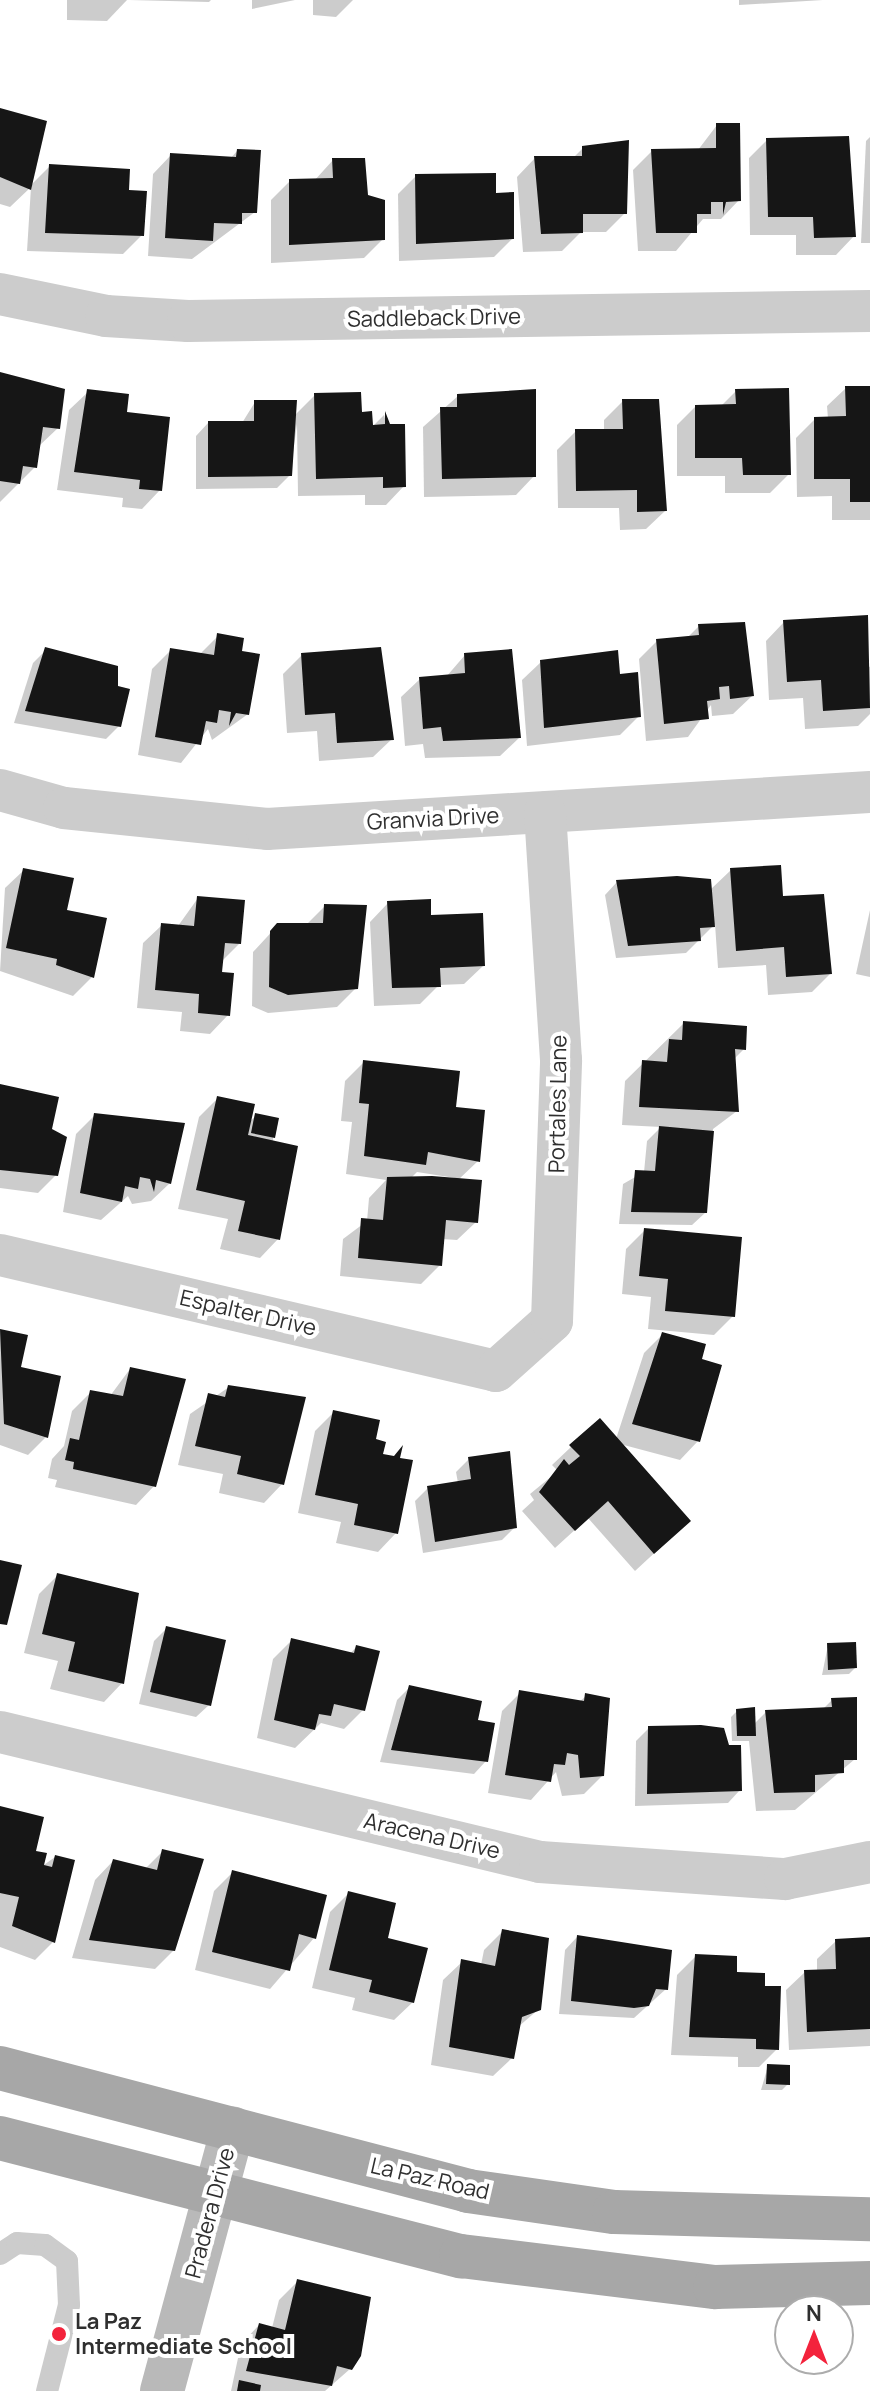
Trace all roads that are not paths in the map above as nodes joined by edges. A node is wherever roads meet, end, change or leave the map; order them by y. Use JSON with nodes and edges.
{"nodes":[{"id":1,"x":0,"y":294,"type":"edge"},
{"id":2,"x":870,"y":311,"type":"edge"},
{"id":3,"x":0,"y":790,"type":"edge"},
{"id":4,"x":870,"y":792,"type":"edge"},
{"id":5,"x":545,"y":813,"type":"junction"},
{"id":6,"x":0,"y":1255,"type":"edge"},
{"id":7,"x":496,"y":1371,"type":"joint"},
{"id":8,"x":0,"y":1732,"type":"edge"},
{"id":9,"x":870,"y":1862,"type":"edge"},
{"id":10,"x":0,"y":2068,"type":"edge"},
{"id":11,"x":233,"y":2128,"type":"junction"},
{"id":12,"x":0,"y":2138,"type":"edge"},
{"id":13,"x":215,"y":2195,"type":"junction"},
{"id":14,"x":870,"y":2219,"type":"edge"},
{"id":15,"x":0,"y":2254,"type":"edge"},
{"id":16,"x":870,"y":2283,"type":"edge"},
{"id":17,"x":47,"y":2391,"type":"edge"},
{"id":18,"x":162,"y":2391,"type":"edge"}],
"edges":[{"from":1,"to":2,"type":"street","name":"Saddleback Drive"},
{"from":3,"to":5,"type":"street","name":"Granvia Drive"},
{"from":4,"to":5,"type":"street","name":"Granvia Drive"},
{"from":5,"to":7,"type":"street","name":"Portales Lane"},
{"from":6,"to":7,"type":"street","name":"Espalter Drive"},
{"from":8,"to":9,"type":"street","name":"Aracena Drive"},
{"from":10,"to":11,"type":"main road","name":"La Paz Road"},
{"from":11,"to":13,"type":"street","name":"Pradera Drive"},
{"from":11,"to":14,"type":"main road","name":"La Paz Road"},
{"from":12,"to":13,"type":"main road"},
{"from":13,"to":16,"type":"main road"},
{"from":13,"to":18,"type":"street","name":"Pradera Drive"},
{"from":15,"to":17,"type":"lane"}]}
